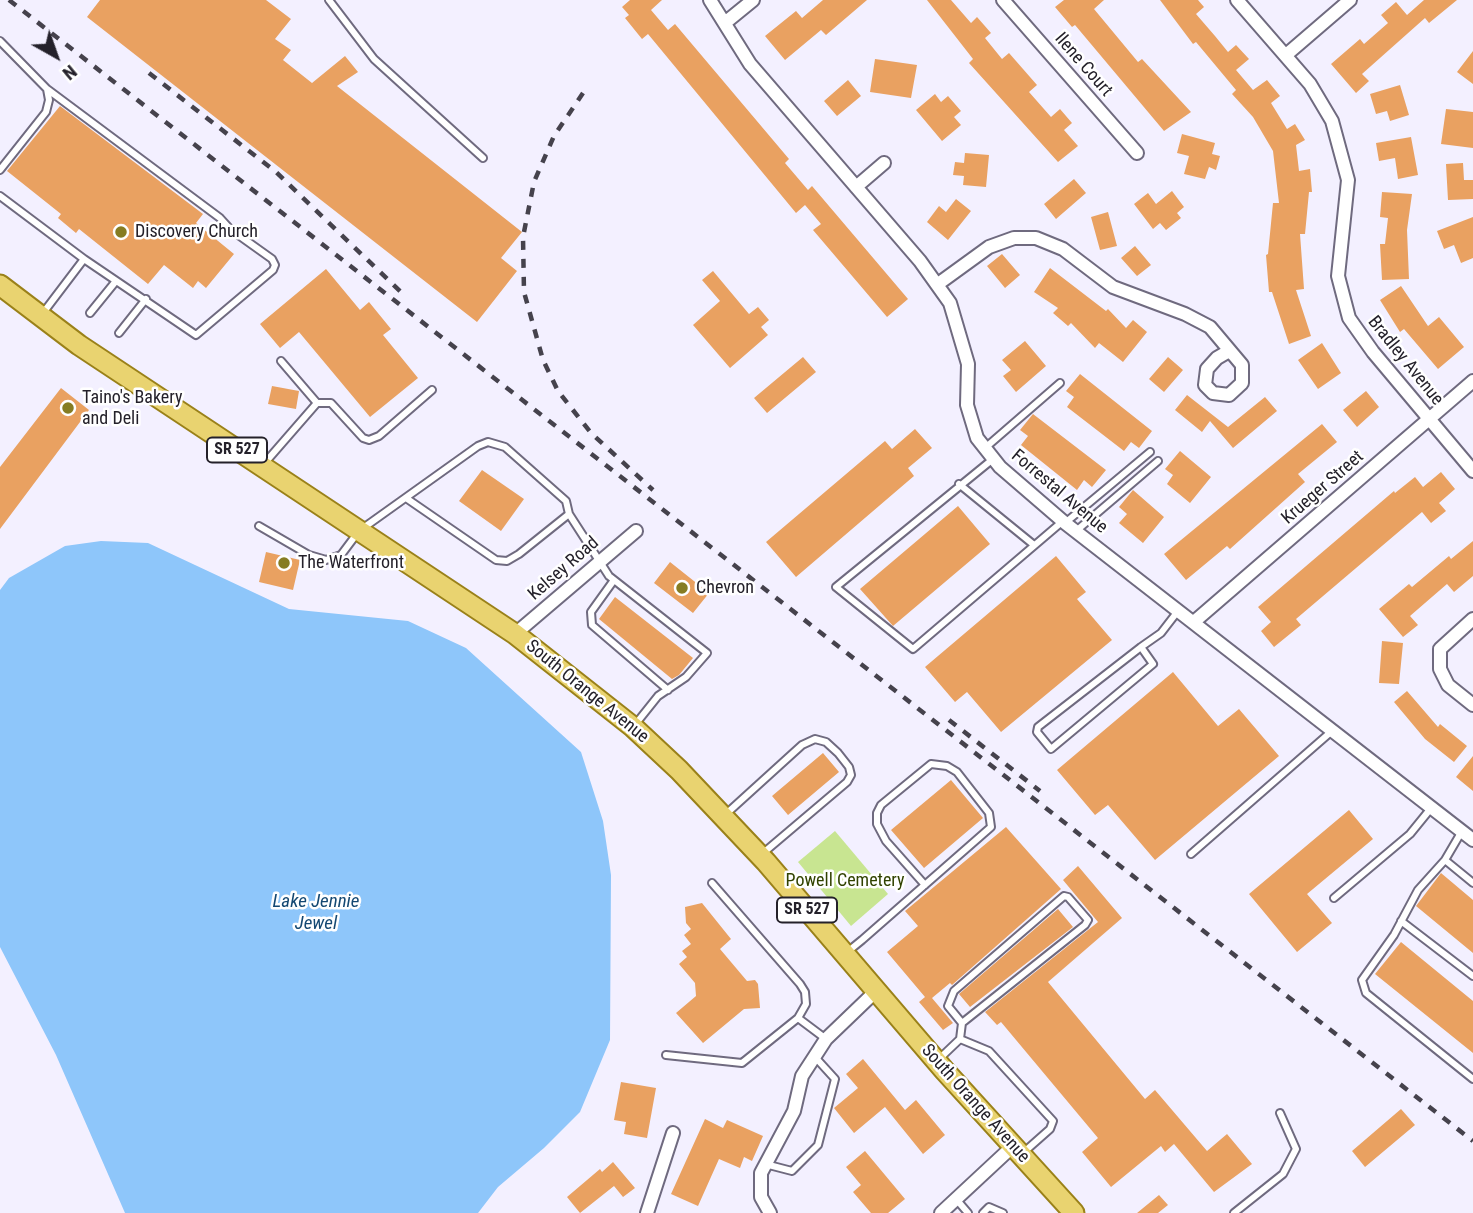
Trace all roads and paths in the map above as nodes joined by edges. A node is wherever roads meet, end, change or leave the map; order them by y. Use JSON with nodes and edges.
{"nodes":[{"id":1,"x":329,"y":0,"type":"edge"},
{"id":2,"x":710,"y":0,"type":"edge"},
{"id":3,"x":753,"y":0,"type":"edge"},
{"id":4,"x":1003,"y":0,"type":"edge"},
{"id":5,"x":1237,"y":0,"type":"edge"},
{"id":6,"x":1350,"y":0,"type":"edge"},
{"id":7,"x":726,"y":22,"type":"junction"},
{"id":8,"x":0,"y":41,"type":"edge"},
{"id":9,"x":1286,"y":55,"type":"junction"},
{"id":10,"x":47,"y":89,"type":"junction"},
{"id":11,"x":1137,"y":153,"type":"dead end"},
{"id":12,"x":482,"y":158,"type":"dead end"},
{"id":13,"x":884,"y":163,"type":"dead end"},
{"id":14,"x":0,"y":170,"type":"edge"},
{"id":15,"x":856,"y":187,"type":"junction"},
{"id":16,"x":0,"y":196,"type":"edge"},
{"id":17,"x":84,"y":259,"type":"junction"},
{"id":18,"x":116,"y":281,"type":"junction"},
{"id":19,"x":938,"y":284,"type":"junction"},
{"id":20,"x":0,"y":285,"type":"edge"},
{"id":21,"x":146,"y":299,"type":"junction"},
{"id":22,"x":90,"y":313,"type":"dead end"},
{"id":23,"x":40,"y":317,"type":"junction"},
{"id":24,"x":119,"y":333,"type":"dead end"},
{"id":25,"x":1229,"y":351,"type":"dead end"},
{"id":26,"x":281,"y":360,"type":"dead end"},
{"id":27,"x":1473,"y":381,"type":"edge"},
{"id":28,"x":1060,"y":383,"type":"dead end"},
{"id":29,"x":432,"y":390,"type":"dead end"},
{"id":30,"x":317,"y":402,"type":"junction"},
{"id":31,"x":1429,"y":419,"type":"junction"},
{"id":32,"x":1150,"y":452,"type":"dead end"},
{"id":33,"x":989,"y":453,"type":"junction"},
{"id":34,"x":1158,"y":461,"type":"dead end"},
{"id":35,"x":262,"y":466,"type":"junction"},
{"id":36,"x":1473,"y":471,"type":"edge"},
{"id":37,"x":959,"y":484,"type":"junction"},
{"id":38,"x":406,"y":498,"type":"junction"},
{"id":39,"x":569,"y":513,"type":"junction"},
{"id":40,"x":1068,"y":525,"type":"junction"},
{"id":41,"x":259,"y":526,"type":"dead end"},
{"id":42,"x":359,"y":531,"type":"junction"},
{"id":43,"x":636,"y":531,"type":"dead end"},
{"id":44,"x":1034,"y":545,"type":"junction"},
{"id":45,"x":599,"y":562,"type":"junction"},
{"id":46,"x":614,"y":580,"type":"junction"},
{"id":47,"x":1179,"y":609,"type":"junction"},
{"id":48,"x":1473,"y":619,"type":"edge"},
{"id":49,"x":1195,"y":621,"type":"junction"},
{"id":50,"x":515,"y":634,"type":"junction"},
{"id":51,"x":1141,"y":647,"type":"junction"},
{"id":52,"x":667,"y":690,"type":"junction"},
{"id":53,"x":1473,"y":705,"type":"edge"},
{"id":54,"x":633,"y":727,"type":"junction"},
{"id":55,"x":1333,"y":730,"type":"junction"},
{"id":56,"x":1432,"y":807,"type":"junction"},
{"id":57,"x":724,"y":816,"type":"junction"},
{"id":58,"x":1462,"y":831,"type":"junction"},
{"id":59,"x":1473,"y":840,"type":"edge"},
{"id":60,"x":1191,"y":854,"type":"dead end"},
{"id":61,"x":760,"y":855,"type":"junction"},
{"id":62,"x":1445,"y":860,"type":"junction"},
{"id":63,"x":712,"y":883,"type":"dead end"},
{"id":64,"x":1473,"y":883,"type":"edge"},
{"id":65,"x":925,"y":885,"type":"junction"},
{"id":66,"x":1334,"y":898,"type":"dead end"},
{"id":67,"x":1401,"y":921,"type":"junction"},
{"id":68,"x":845,"y":954,"type":"junction"},
{"id":69,"x":1473,"y":976,"type":"edge"},
{"id":70,"x":876,"y":991,"type":"junction"},
{"id":71,"x":798,"y":1018,"type":"junction"},
{"id":72,"x":962,"y":1023,"type":"junction"},
{"id":73,"x":826,"y":1039,"type":"junction"},
{"id":74,"x":961,"y":1039,"type":"junction"},
{"id":75,"x":666,"y":1055,"type":"dead end"},
{"id":76,"x":814,"y":1056,"type":"junction"},
{"id":77,"x":937,"y":1062,"type":"junction"},
{"id":78,"x":1473,"y":1079,"type":"edge"},
{"id":79,"x":1280,"y":1113,"type":"dead end"},
{"id":80,"x":673,"y":1133,"type":"dead end"},
{"id":81,"x":1017,"y":1151,"type":"junction"},
{"id":82,"x":765,"y":1164,"type":"junction"},
{"id":83,"x":956,"y":1199,"type":"junction"},
{"id":84,"x":647,"y":1213,"type":"edge"},
{"id":85,"x":770,"y":1213,"type":"edge"},
{"id":86,"x":941,"y":1213,"type":"edge"},
{"id":87,"x":968,"y":1213,"type":"edge"},
{"id":88,"x":983,"y":1213,"type":"edge"},
{"id":89,"x":1003,"y":1213,"type":"edge"},
{"id":90,"x":1074,"y":1213,"type":"edge"},
{"id":91,"x":1234,"y":1213,"type":"edge"}],
"edges":[{"from":1,"to":12,"type":"lane"},
{"from":2,"to":7,"type":"street","name":"Forrestal Avenue"},
{"from":3,"to":7,"type":"street"},
{"from":4,"to":11,"type":"street","name":"Ilene Court"},
{"from":5,"to":9,"type":"street","name":"Bradley Avenue"},
{"from":6,"to":9,"type":"street"},
{"from":7,"to":15,"type":"street","name":"Forrestal Avenue"},
{"from":8,"to":10,"type":"lane"},
{"from":9,"to":31,"type":"street","name":"Bradley Avenue"},
{"from":10,"to":14,"type":"lane"},
{"from":10,"to":21,"type":"lane"},
{"from":13,"to":15,"type":"street"},
{"from":15,"to":19,"type":"street","name":"Forrestal Avenue"},
{"from":16,"to":17,"type":"lane"},
{"from":17,"to":18,"type":"lane"},
{"from":17,"to":23,"type":"lane"},
{"from":18,"to":21,"type":"lane"},
{"from":18,"to":22,"type":"lane"},
{"from":19,"to":25,"type":"street"},
{"from":19,"to":33,"type":"street","name":"Forrestal Avenue"},
{"from":20,"to":23,"type":"main road","name":"South Orange Avenue","number":"SR 527"},
{"from":21,"to":24,"type":"lane"},
{"from":23,"to":35,"type":"main road","name":"South Orange Avenue","number":"SR 527"},
{"from":26,"to":30,"type":"lane"},
{"from":27,"to":31,"type":"street","name":"Krueger Street"},
{"from":28,"to":33,"type":"lane"},
{"from":29,"to":30,"type":"lane"},
{"from":30,"to":35,"type":"lane"},
{"from":31,"to":36,"type":"street","name":"Bradley Avenue"},
{"from":31,"to":49,"type":"street","name":"Krueger Street"},
{"from":32,"to":40,"type":"lane"},
{"from":33,"to":37,"type":"lane"},
{"from":33,"to":40,"type":"street","name":"Forrestal Avenue"},
{"from":34,"to":40,"type":"lane"},
{"from":35,"to":42,"type":"main road","name":"South Orange Avenue","number":"SR 527"},
{"from":37,"to":44,"type":"lane"},
{"from":37,"to":44,"type":"lane"},
{"from":38,"to":39,"type":"lane"},
{"from":38,"to":39,"type":"lane"},
{"from":38,"to":42,"type":"lane"},
{"from":39,"to":45,"type":"lane"},
{"from":40,"to":44,"type":"lane"},
{"from":40,"to":47,"type":"street","name":"Forrestal Avenue"},
{"from":41,"to":42,"type":"lane"},
{"from":42,"to":50,"type":"main road","name":"South Orange Avenue","number":"SR 527"},
{"from":43,"to":45,"type":"street","name":"Kelsey Road"},
{"from":45,"to":46,"type":"lane"},
{"from":45,"to":50,"type":"street","name":"Kelsey Road"},
{"from":46,"to":52,"type":"lane"},
{"from":46,"to":52,"type":"lane"},
{"from":47,"to":49,"type":"street","name":"Forrestal Avenue"},
{"from":47,"to":51,"type":"lane"},
{"from":48,"to":53,"type":"street"},
{"from":49,"to":55,"type":"street","name":"Forrestal Avenue"},
{"from":50,"to":54,"type":"main road","name":"South Orange Avenue","number":"SR 527"},
{"from":51,"to":51,"type":"lane"},
{"from":52,"to":54,"type":"lane"},
{"from":54,"to":57,"type":"main road","name":"South Orange Avenue","number":"SR 527"},
{"from":55,"to":56,"type":"street","name":"Forrestal Avenue"},
{"from":55,"to":60,"type":"lane"},
{"from":56,"to":58,"type":"street","name":"Forrestal Avenue"},
{"from":56,"to":66,"type":"lane"},
{"from":57,"to":61,"type":"main road","name":"South Orange Avenue","number":"SR 527"},
{"from":57,"to":61,"type":"lane"},
{"from":58,"to":59,"type":"street","name":"Forrestal Avenue"},
{"from":58,"to":62,"type":"lane"},
{"from":61,"to":68,"type":"main road","name":"South Orange Avenue","number":"SR 527"},
{"from":62,"to":64,"type":"lane"},
{"from":62,"to":67,"type":"lane"},
{"from":63,"to":71,"type":"lane"},
{"from":65,"to":65,"type":"lane"},
{"from":65,"to":68,"type":"lane"},
{"from":67,"to":69,"type":"lane"},
{"from":67,"to":78,"type":"lane"},
{"from":68,"to":70,"type":"main road","name":"South Orange Avenue","number":"SR 527"},
{"from":70,"to":73,"type":"street"},
{"from":70,"to":77,"type":"main road","name":"South Orange Avenue","number":"SR 527"},
{"from":71,"to":73,"type":"lane"},
{"from":71,"to":75,"type":"lane"},
{"from":72,"to":72,"type":"lane"},
{"from":72,"to":74,"type":"lane"},
{"from":73,"to":76,"type":"street"},
{"from":74,"to":77,"type":"lane"},
{"from":74,"to":81,"type":"lane"},
{"from":76,"to":82,"type":"street"},
{"from":76,"to":82,"type":"lane"},
{"from":77,"to":81,"type":"main road","name":"South Orange Avenue","number":"SR 527"},
{"from":79,"to":91,"type":"lane"},
{"from":80,"to":84,"type":"street"},
{"from":81,"to":83,"type":"street"},
{"from":81,"to":90,"type":"main road","name":"South Orange Avenue","number":"SR 527"},
{"from":82,"to":85,"type":"street"},
{"from":83,"to":86,"type":"street"},
{"from":83,"to":87,"type":"lane"},
{"from":88,"to":89,"type":"lane"}]}
